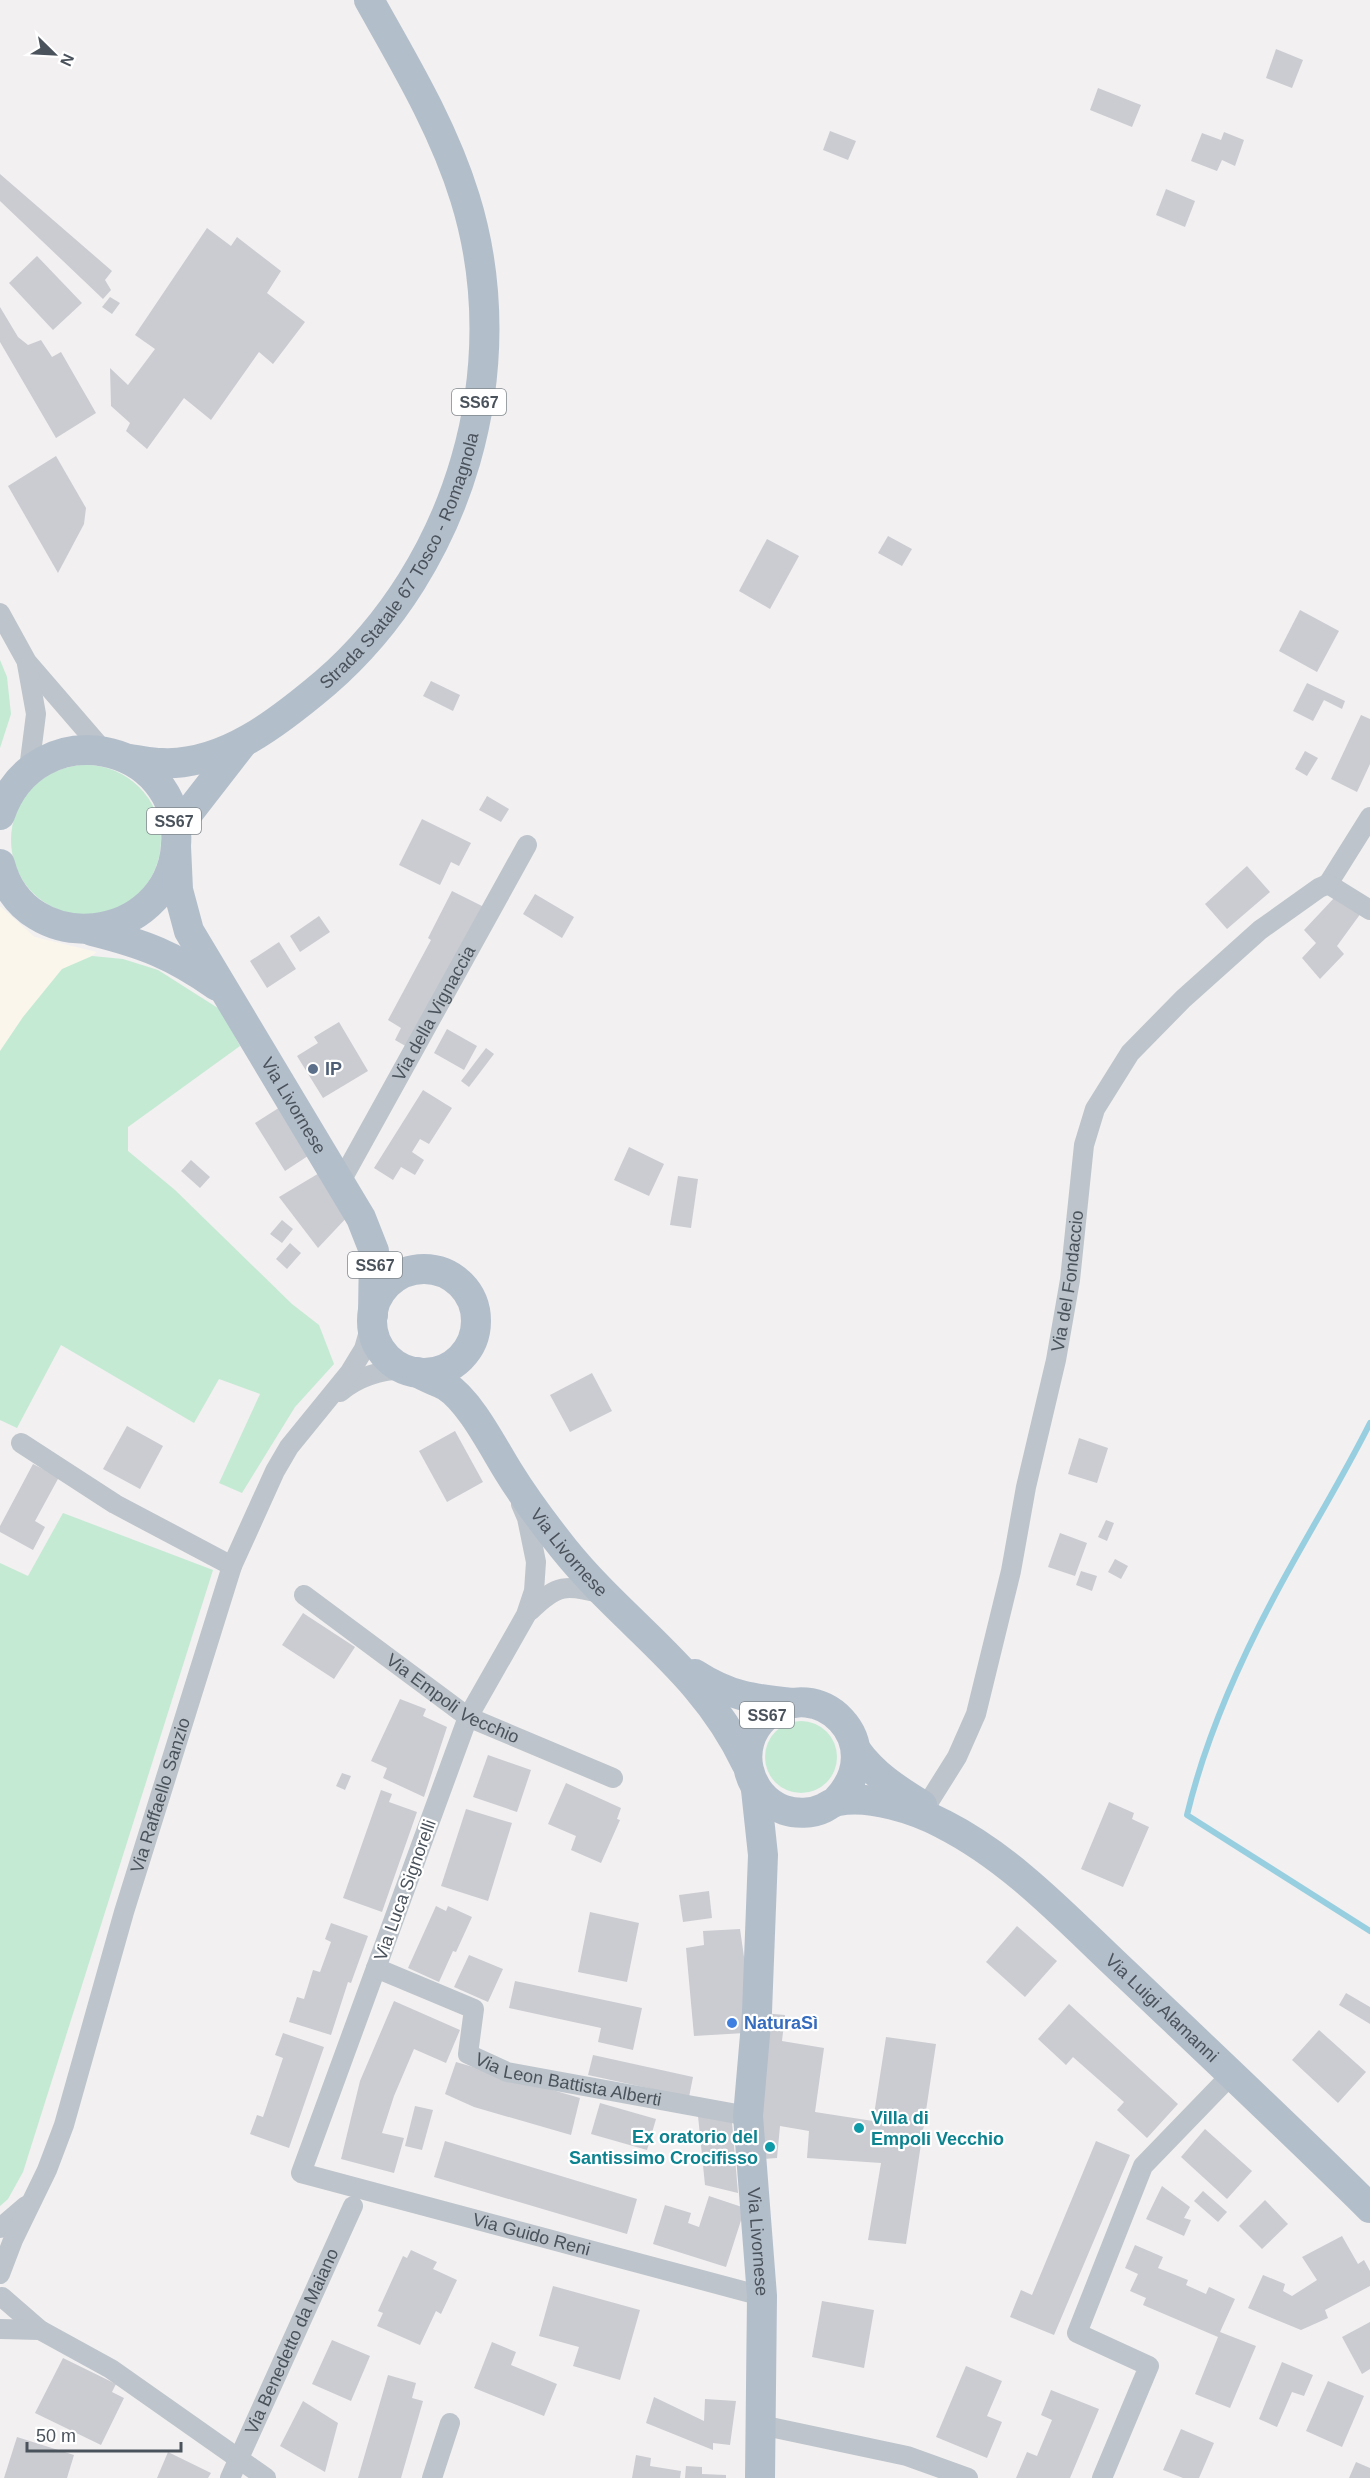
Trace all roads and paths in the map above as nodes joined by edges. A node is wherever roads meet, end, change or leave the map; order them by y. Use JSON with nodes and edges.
{"nodes":[{"id":1,"x":369,"y":0,"type":"edge"},
{"id":2,"x":0,"y":613,"type":"edge"},
{"id":3,"x":27,"y":662,"type":"junction"},
{"id":4,"x":244,"y":743,"type":"junction"},
{"id":5,"x":115,"y":755,"type":"junction"},
{"id":6,"x":17,"y":778,"type":"edge"},
{"id":7,"x":0,"y":814,"type":"edge"},
{"id":8,"x":1370,"y":817,"type":"edge"},
{"id":9,"x":176,"y":838,"type":"junction"},
{"id":10,"x":527,"y":845,"type":"dead end"},
{"id":11,"x":1,"y":870,"type":"edge"},
{"id":12,"x":1328,"y":884,"type":"junction"},
{"id":13,"x":1370,"y":910,"type":"edge"},
{"id":14,"x":86,"y":929,"type":"junction"},
{"id":15,"x":226,"y":993,"type":"junction"},
{"id":16,"x":340,"y":1183,"type":"junction"},
{"id":17,"x":361,"y":1218,"type":"junction"},
{"id":18,"x":433,"y":1269,"type":"junction"},
{"id":19,"x":373,"y":1318,"type":"junction"},
{"id":20,"x":473,"y":1339,"type":"junction"},
{"id":21,"x":411,"y":1371,"type":"junction"},
{"id":22,"x":322,"y":1407,"type":"junction"},
{"id":23,"x":482,"y":1427,"type":"junction"},
{"id":24,"x":21,"y":1443,"type":"dead end"},
{"id":25,"x":509,"y":1473,"type":"junction"},
{"id":26,"x":232,"y":1566,"type":"junction"},
{"id":27,"x":606,"y":1594,"type":"junction"},
{"id":28,"x":304,"y":1595,"type":"dead end"},
{"id":29,"x":526,"y":1615,"type":"junction"},
{"id":30,"x":675,"y":1661,"type":"junction"},
{"id":31,"x":792,"y":1703,"type":"junction"},
{"id":32,"x":468,"y":1717,"type":"junction"},
{"id":33,"x":856,"y":1750,"type":"junction"},
{"id":34,"x":752,"y":1777,"type":"junction"},
{"id":35,"x":613,"y":1778,"type":"dead end"},
{"id":36,"x":836,"y":1801,"type":"junction"},
{"id":37,"x":934,"y":1815,"type":"junction"},
{"id":38,"x":376,"y":1968,"type":"junction"},
{"id":39,"x":1232,"y":2074,"type":"junction"},
{"id":40,"x":748,"y":2116,"type":"junction"},
{"id":41,"x":301,"y":2173,"type":"joint"},
{"id":42,"x":33,"y":2200,"type":"junction"},
{"id":43,"x":353,"y":2206,"type":"dead end"},
{"id":44,"x":1370,"y":2208,"type":"edge"},
{"id":45,"x":0,"y":2229,"type":"edge"},
{"id":46,"x":0,"y":2274,"type":"edge"},
{"id":47,"x":1,"y":2295,"type":"edge"},
{"id":48,"x":762,"y":2296,"type":"junction"},
{"id":49,"x":0,"y":2329,"type":"edge"},
{"id":50,"x":40,"y":2330,"type":"junction"},
{"id":51,"x":450,"y":2423,"type":"dead end"},
{"id":52,"x":761,"y":2425,"type":"junction"},
{"id":53,"x":240,"y":2458,"type":"junction"},
{"id":54,"x":230,"y":2478,"type":"edge"},
{"id":55,"x":266,"y":2478,"type":"edge"},
{"id":56,"x":432,"y":2478,"type":"edge"},
{"id":57,"x":760,"y":2478,"type":"edge"},
{"id":58,"x":968,"y":2478,"type":"edge"},
{"id":59,"x":1102,"y":2478,"type":"edge"}],
"edges":[{"from":1,"to":4,"type":"main road","name":"Strada Statale 67 Tosco - Romagnola","number":"SS67"},
{"from":2,"to":3,"type":"street","name":"Via Livornese","number":"SS67"},
{"from":3,"to":5,"type":"street","name":"Via Livornese","number":"SS67"},
{"from":3,"to":6,"type":"street","name":"Via Livornese","number":"SS67"},
{"from":4,"to":5,"type":"main road","number":"SS67"},
{"from":4,"to":9,"type":"main road","number":"SS67"},
{"from":5,"to":6,"type":"main road","name":"Via Livornese","number":"SS67"},
{"from":5,"to":9,"type":"main road","name":"Via Livornese","number":"SS67"},
{"from":6,"to":7,"type":"main road","name":"Via Livornese","number":"SS67"},
{"from":8,"to":12,"type":"street"},
{"from":9,"to":14,"type":"main road","name":"Via Livornese","number":"SS67"},
{"from":9,"to":15,"type":"main road","name":"Via Livornese","number":"SS67"},
{"from":10,"to":16,"type":"street","name":"Via della Vignaccia"},
{"from":11,"to":14,"type":"main road","name":"Via Livornese","number":"SS67"},
{"from":12,"to":13,"type":"street"},
{"from":12,"to":37,"type":"street","name":"Via del Fondaccio"},
{"from":14,"to":15,"type":"main road","name":"Via Livornese","number":"SS67"},
{"from":15,"to":16,"type":"main road","name":"Via Livornese","number":"SS67"},
{"from":16,"to":17,"type":"main road","name":"Via Livornese","number":"SS67"},
{"from":17,"to":18,"type":"main road","name":"Via Livornese","number":"SS67"},
{"from":17,"to":19,"type":"main road","name":"Via Livornese","number":"SS67"},
{"from":18,"to":19,"type":"main road","number":"SS67"},
{"from":18,"to":20,"type":"main road","name":"Via Livornese","number":"SS67"},
{"from":19,"to":21,"type":"main road","name":"Via Livornese","number":"SS67"},
{"from":19,"to":22,"type":"street","name":"Via Raffaello Sanzio"},
{"from":20,"to":21,"type":"main road"},
{"from":20,"to":23,"type":"main road","name":"Via Livornese","number":"SS67"},
{"from":21,"to":22,"type":"street","name":"Via Raffaello Sanzio"},
{"from":21,"to":23,"type":"main road","name":"Via Livornese","number":"SS67"},
{"from":22,"to":26,"type":"street","name":"Via Raffaello Sanzio"},
{"from":23,"to":25,"type":"main road","name":"Via Livornese","number":"SS67"},
{"from":24,"to":26,"type":"street"},
{"from":25,"to":27,"type":"main road","name":"Via Livornese","number":"SS67"},
{"from":25,"to":29,"type":"street"},
{"from":26,"to":42,"type":"street","name":"Via Raffaello Sanzio"},
{"from":27,"to":29,"type":"street"},
{"from":27,"to":30,"type":"main road","name":"Via Livornese","number":"SS67"},
{"from":28,"to":32,"type":"street","name":"Via Empoli Vecchio"},
{"from":29,"to":32,"type":"street","name":"Via Luca Signorelli"},
{"from":30,"to":31,"type":"main road","name":"Via Livornese","number":"SS67"},
{"from":30,"to":34,"type":"main road","name":"Via Livornese","number":"SS67"},
{"from":31,"to":33,"type":"main road","name":"Via Livornese","number":"SS67"},
{"from":31,"to":34,"type":"main road","name":"Via Livornese","number":"SS67"},
{"from":32,"to":35,"type":"street","name":"Via Empoli Vecchio"},
{"from":32,"to":38,"type":"street","name":"Via Luca Signorelli"},
{"from":33,"to":36,"type":"main road"},
{"from":33,"to":37,"type":"main road","name":"Via Luigi Alamanni"},
{"from":34,"to":36,"type":"main road","name":"Via Livornese","number":"SS67"},
{"from":34,"to":40,"type":"main road","name":"Via Livornese"},
{"from":36,"to":37,"type":"main road","name":"Via Luigi Alamanni"},
{"from":37,"to":39,"type":"main road","name":"Via Luigi Alamanni"},
{"from":38,"to":40,"type":"street","name":"Via Leon Battista Alberti"},
{"from":38,"to":41,"type":"street","name":"Via Luca Signorelli"},
{"from":39,"to":44,"type":"main road","name":"Via Luigi Alamanni"},
{"from":39,"to":59,"type":"street"},
{"from":40,"to":48,"type":"main road","name":"Via Livornese"},
{"from":41,"to":48,"type":"street","name":"Via Guido Reni"},
{"from":42,"to":45,"type":"street","name":"Via Raffaello Sanzio"},
{"from":42,"to":46,"type":"street","name":"Via Raffaello Sanzio"},
{"from":43,"to":53,"type":"street","name":"Via Benedetto da Maiano"},
{"from":47,"to":50,"type":"street"},
{"from":48,"to":52,"type":"main road","name":"Via Livornese"},
{"from":49,"to":50,"type":"street"},
{"from":50,"to":53,"type":"street"},
{"from":51,"to":56,"type":"street"},
{"from":52,"to":57,"type":"main road","name":"Via Livornese"},
{"from":52,"to":58,"type":"street"},
{"from":53,"to":54,"type":"street","name":"Via Benedetto da Maiano"},
{"from":53,"to":55,"type":"street"}]}
